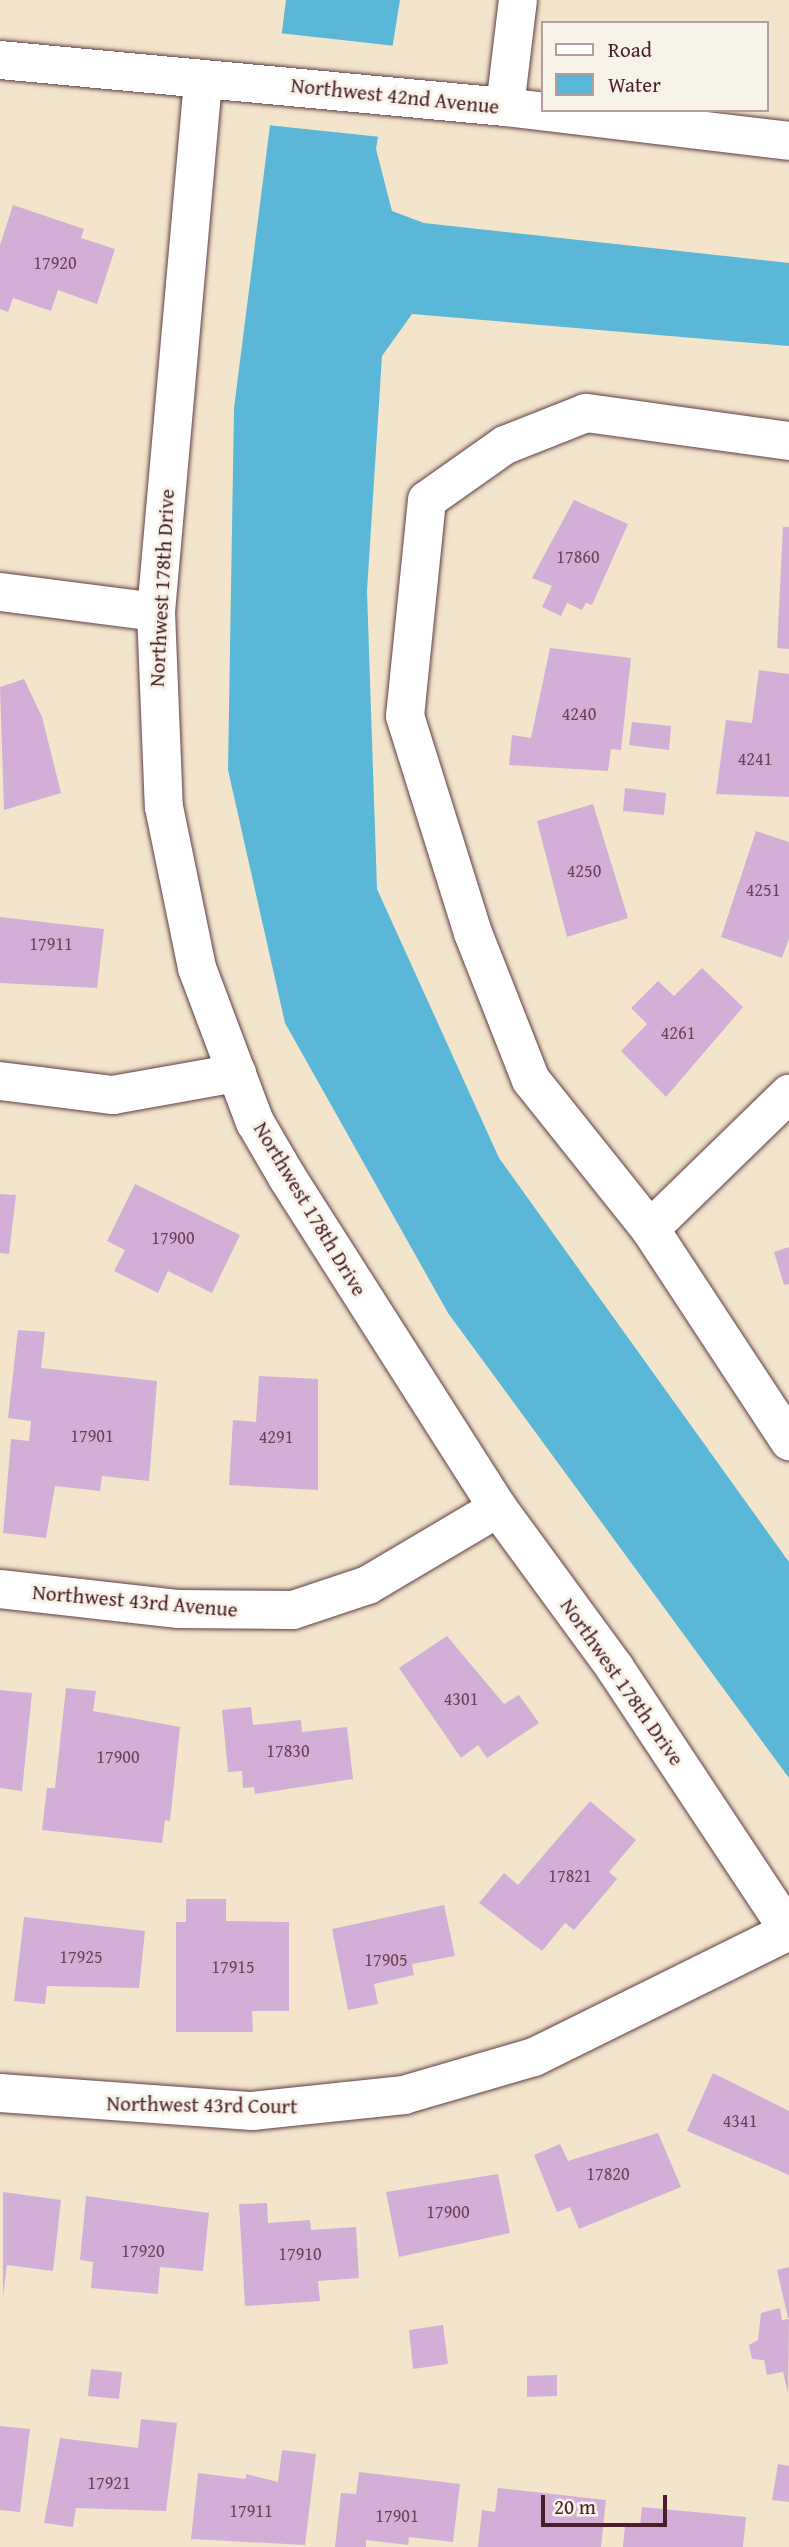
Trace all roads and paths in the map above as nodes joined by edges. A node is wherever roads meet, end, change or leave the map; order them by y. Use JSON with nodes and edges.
{"nodes":[{"id":1,"x":518,"y":0,"type":"edge"},
{"id":2,"x":0,"y":60,"type":"edge"},
{"id":3,"x":203,"y":81,"type":"junction"},
{"id":4,"x":505,"y":107,"type":"junction"},
{"id":5,"x":540,"y":111,"type":"edge"},
{"id":6,"x":547,"y":112,"type":"edge"},
{"id":7,"x":789,"y":141,"type":"edge"},
{"id":8,"x":789,"y":441,"type":"edge"},
{"id":9,"x":0,"y":592,"type":"edge"},
{"id":10,"x":156,"y":612,"type":"junction"},
{"id":11,"x":237,"y":1073,"type":"junction"},
{"id":12,"x":0,"y":1081,"type":"edge"},
{"id":13,"x":789,"y":1094,"type":"edge"},
{"id":14,"x":650,"y":1229,"type":"junction"},
{"id":15,"x":789,"y":1441,"type":"edge"},
{"id":16,"x":498,"y":1508,"type":"junction"},
{"id":17,"x":0,"y":1589,"type":"edge"},
{"id":18,"x":789,"y":1931,"type":"edge"},
{"id":19,"x":0,"y":2094,"type":"edge"}],
"edges":[{"from":1,"to":4,"type":"street"},
{"from":2,"to":3,"type":"street","name":"Northwest 42nd Avenue"},
{"from":3,"to":4,"type":"street","name":"Northwest 42nd Avenue"},
{"from":3,"to":10,"type":"street","name":"Northwest 178th Drive"},
{"from":4,"to":5,"type":"street","name":"Northwest 42nd Avenue"},
{"from":6,"to":7,"type":"street","name":"Northwest 42nd Avenue"},
{"from":8,"to":14,"type":"street"},
{"from":9,"to":10,"type":"street"},
{"from":10,"to":11,"type":"street","name":"Northwest 178th Drive"},
{"from":11,"to":12,"type":"street"},
{"from":11,"to":16,"type":"street","name":"Northwest 178th Drive"},
{"from":13,"to":14,"type":"street"},
{"from":14,"to":15,"type":"street"},
{"from":16,"to":17,"type":"street","name":"Northwest 43rd Avenue"},
{"from":16,"to":18,"type":"street","name":"Northwest 178th Drive"},
{"from":18,"to":19,"type":"street","name":"Northwest 43rd Court"}]}
